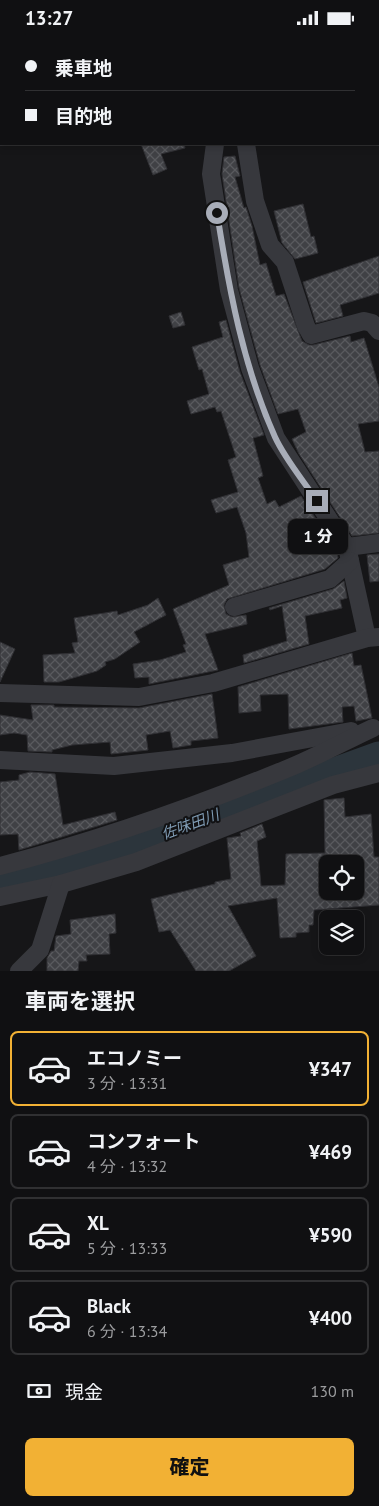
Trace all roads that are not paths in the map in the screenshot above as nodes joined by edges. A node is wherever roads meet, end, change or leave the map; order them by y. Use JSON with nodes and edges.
{"nodes":[{"id":1,"x":215,"y":145,"type":"edge"},
{"id":2,"x":246,"y":145,"type":"edge"},
{"id":3,"x":379,"y":331,"type":"edge"},
{"id":4,"x":379,"y":543,"type":"edge"},
{"id":5,"x":349,"y":554,"type":"junction"},
{"id":6,"x":234,"y":607,"type":"dead end"},
{"id":7,"x":373,"y":638,"type":"edge"},
{"id":8,"x":0,"y":693,"type":"edge"},
{"id":9,"x":376,"y":727,"type":"edge"},
{"id":10,"x":0,"y":760,"type":"edge"},
{"id":11,"x":379,"y":773,"type":"edge"},
{"id":12,"x":0,"y":866,"type":"edge"},
{"id":13,"x":61,"y":884,"type":"junction"},
{"id":14,"x":0,"y":897,"type":"edge"},
{"id":15,"x":19,"y":971,"type":"edge"}],
"edges":[{"from":1,"to":5,"type":"street"},
{"from":2,"to":3,"type":"street"},
{"from":4,"to":5,"type":"street"},
{"from":5,"to":6,"type":"street"},
{"from":5,"to":7,"type":"street"},
{"from":7,"to":8,"type":"street"},
{"from":9,"to":10,"type":"street"},
{"from":9,"to":12,"type":"street"},
{"from":11,"to":13,"type":"street"},
{"from":13,"to":14,"type":"street"},
{"from":13,"to":15,"type":"street"}]}
